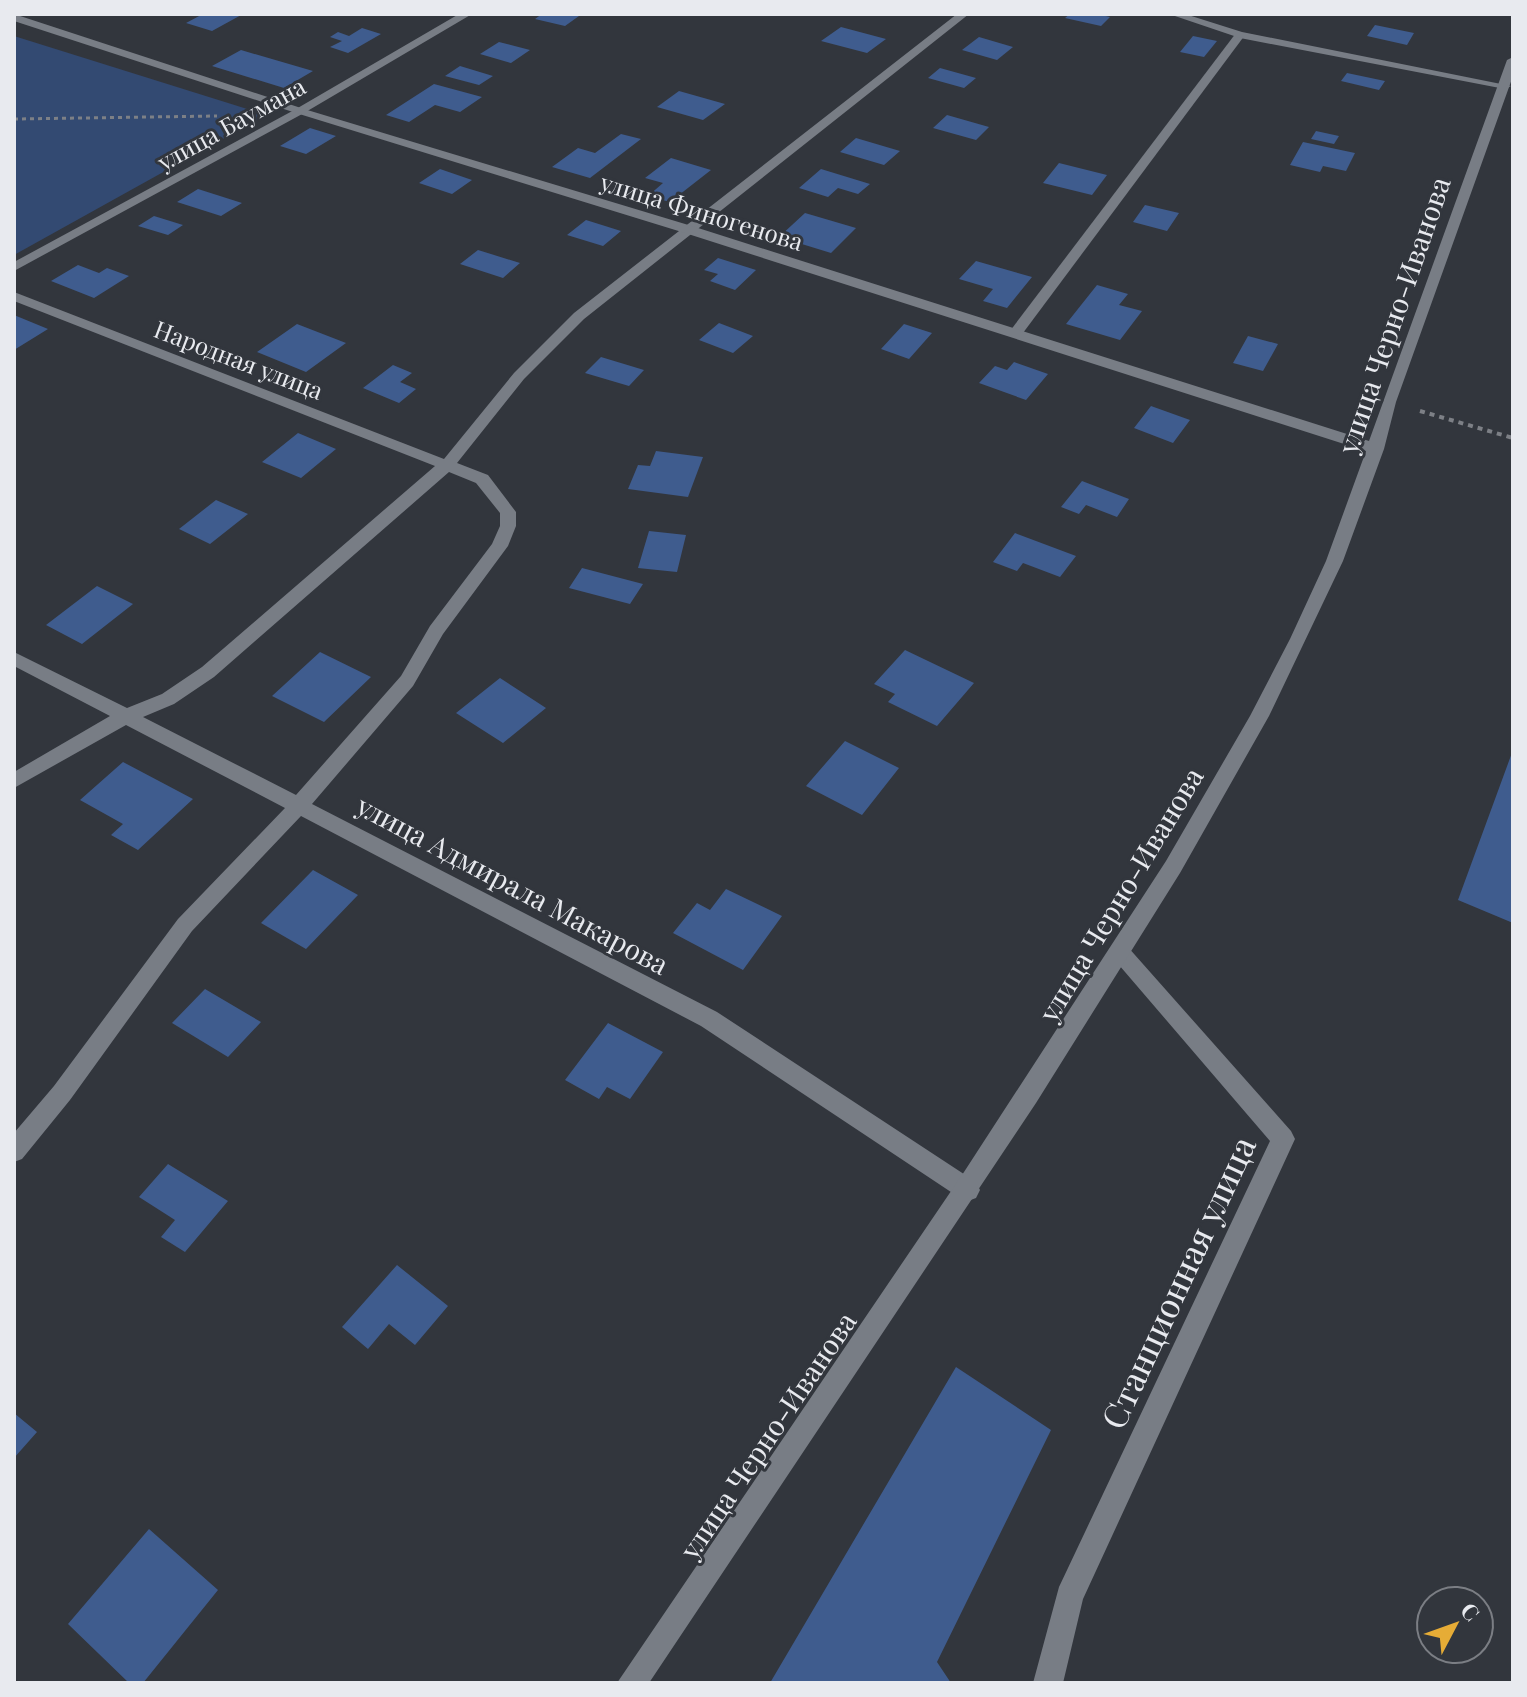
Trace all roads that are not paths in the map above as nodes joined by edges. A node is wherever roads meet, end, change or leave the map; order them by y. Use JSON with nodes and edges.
{"nodes":[{"id":1,"x":467,"y":14,"type":"edge"},
{"id":2,"x":964,"y":14,"type":"edge"},
{"id":3,"x":1174,"y":14,"type":"edge"},
{"id":4,"x":14,"y":17,"type":"edge"},
{"id":5,"x":1240,"y":35,"type":"junction"},
{"id":6,"x":1513,"y":60,"type":"edge"},
{"id":7,"x":1505,"y":86,"type":"junction"},
{"id":8,"x":300,"y":111,"type":"junction"},
{"id":9,"x":690,"y":230,"type":"junction"},
{"id":10,"x":14,"y":267,"type":"edge"},
{"id":11,"x":14,"y":296,"type":"edge"},
{"id":12,"x":1015,"y":334,"type":"junction"},
{"id":13,"x":1376,"y":449,"type":"junction"},
{"id":14,"x":448,"y":464,"type":"junction"},
{"id":15,"x":14,"y":658,"type":"edge"},
{"id":16,"x":126,"y":716,"type":"junction"},
{"id":17,"x":14,"y":781,"type":"edge"},
{"id":18,"x":300,"y":804,"type":"junction"},
{"id":19,"x":1120,"y":952,"type":"junction"},
{"id":20,"x":14,"y":1151,"type":"edge"},
{"id":21,"x":968,"y":1190,"type":"junction"},
{"id":22,"x":632,"y":1683,"type":"edge"},
{"id":23,"x":1048,"y":1683,"type":"edge"}],
"edges":[{"from":1,"to":8,"type":"street","name":"улица Баумана"},
{"from":2,"to":9,"type":"street"},
{"from":3,"to":5,"type":"street"},
{"from":4,"to":8,"type":"street","name":"улица Финогенова"},
{"from":5,"to":7,"type":"street"},
{"from":5,"to":12,"type":"street"},
{"from":6,"to":7,"type":"street","name":"улица Черно-Иванова"},
{"from":7,"to":13,"type":"street","name":"улица Черно-Иванова"},
{"from":8,"to":9,"type":"street","name":"улица Финогенова"},
{"from":8,"to":10,"type":"street","name":"улица Баумана"},
{"from":9,"to":12,"type":"street","name":"улица Финогенова"},
{"from":9,"to":14,"type":"street"},
{"from":11,"to":14,"type":"street","name":"Народная улица"},
{"from":12,"to":13,"type":"street","name":"улица Финогенова"},
{"from":13,"to":19,"type":"street","name":"улица Черно-Иванова"},
{"from":14,"to":16,"type":"street"},
{"from":14,"to":18,"type":"street","name":"Народная улица"},
{"from":15,"to":16,"type":"street","name":"улица Адмирала Макарова"},
{"from":16,"to":17,"type":"street"},
{"from":16,"to":18,"type":"street","name":"улица Адмирала Макарова"},
{"from":18,"to":20,"type":"street"},
{"from":18,"to":21,"type":"street","name":"улица Адмирала Макарова"},
{"from":19,"to":21,"type":"street","name":"улица Черно-Иванова"},
{"from":19,"to":23,"type":"street","name":"Станционная улица"},
{"from":21,"to":22,"type":"street","name":"улица Черно-Иванова"}]}
